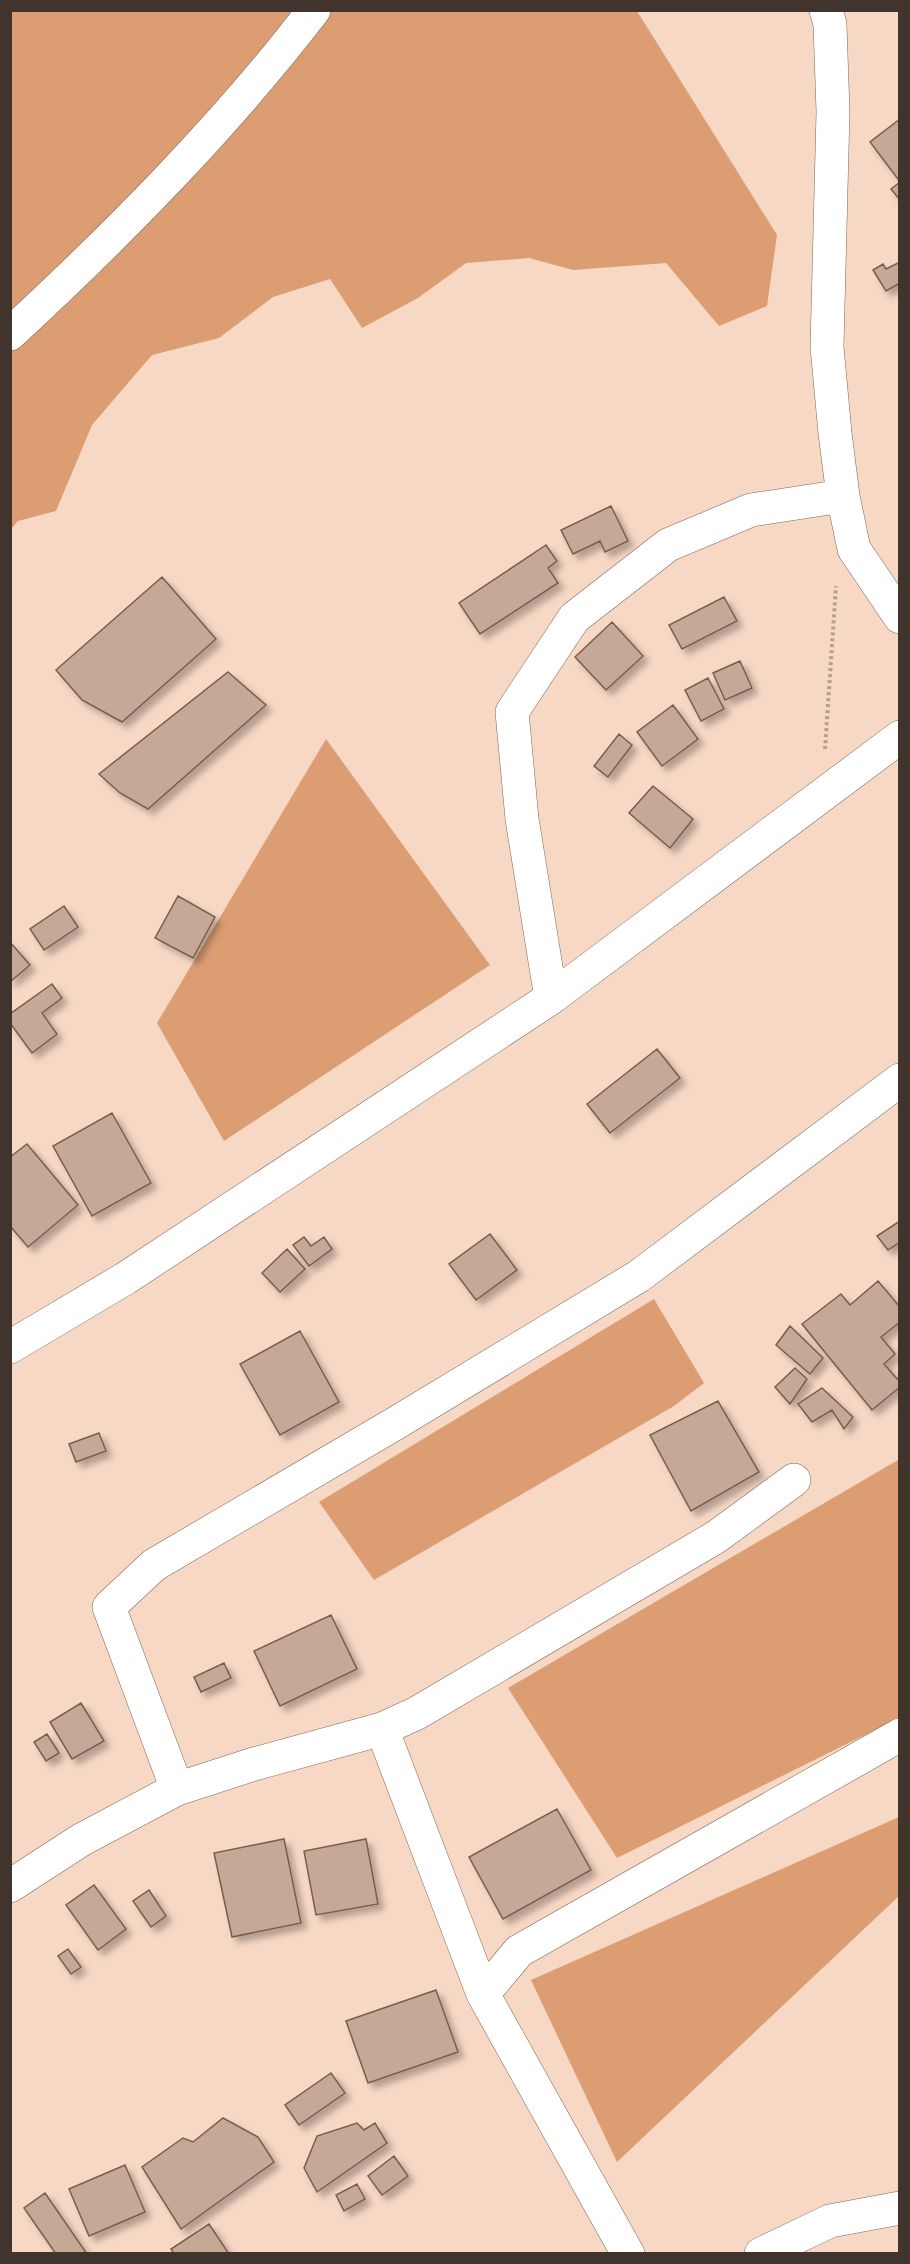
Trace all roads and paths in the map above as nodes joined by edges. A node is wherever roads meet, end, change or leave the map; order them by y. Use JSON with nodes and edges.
{"nodes":[{"id":1,"x":314,"y":10,"type":"edge"},
{"id":2,"x":826,"y":10,"type":"edge"},
{"id":3,"x":10,"y":334,"type":"edge"},
{"id":4,"x":843,"y":496,"type":"junction"},
{"id":5,"x":854,"y":549,"type":"junction"},
{"id":6,"x":900,"y":617,"type":"edge"},
{"id":7,"x":900,"y":737,"type":"edge"},
{"id":8,"x":822,"y":795,"type":"junction"},
{"id":9,"x":551,"y":998,"type":"junction"},
{"id":10,"x":900,"y":1080,"type":"edge"},
{"id":11,"x":10,"y":1347,"type":"edge"},
{"id":12,"x":794,"y":1480,"type":"dead end"},
{"id":13,"x":382,"y":1729,"type":"junction"},
{"id":14,"x":900,"y":1735,"type":"edge"},
{"id":15,"x":177,"y":1789,"type":"junction"},
{"id":16,"x":10,"y":1886,"type":"edge"},
{"id":17,"x":483,"y":1994,"type":"junction"},
{"id":18,"x":900,"y":2208,"type":"edge"},
{"id":19,"x":628,"y":2253,"type":"edge"},
{"id":20,"x":761,"y":2253,"type":"edge"}],
"edges":[{"from":1,"to":3,"type":"street"},
{"from":2,"to":4,"type":"street"},
{"from":4,"to":5,"type":"street"},
{"from":4,"to":9,"type":"street"},
{"from":5,"to":6,"type":"street"},
{"from":5,"to":8,"type":"path"},
{"from":7,"to":8,"type":"street"},
{"from":8,"to":9,"type":"street"},
{"from":9,"to":11,"type":"street"},
{"from":10,"to":15,"type":"street"},
{"from":12,"to":13,"type":"street"},
{"from":13,"to":15,"type":"street"},
{"from":13,"to":17,"type":"street"},
{"from":14,"to":17,"type":"street"},
{"from":15,"to":16,"type":"street"},
{"from":17,"to":19,"type":"street"},
{"from":18,"to":20,"type":"street"}]}
